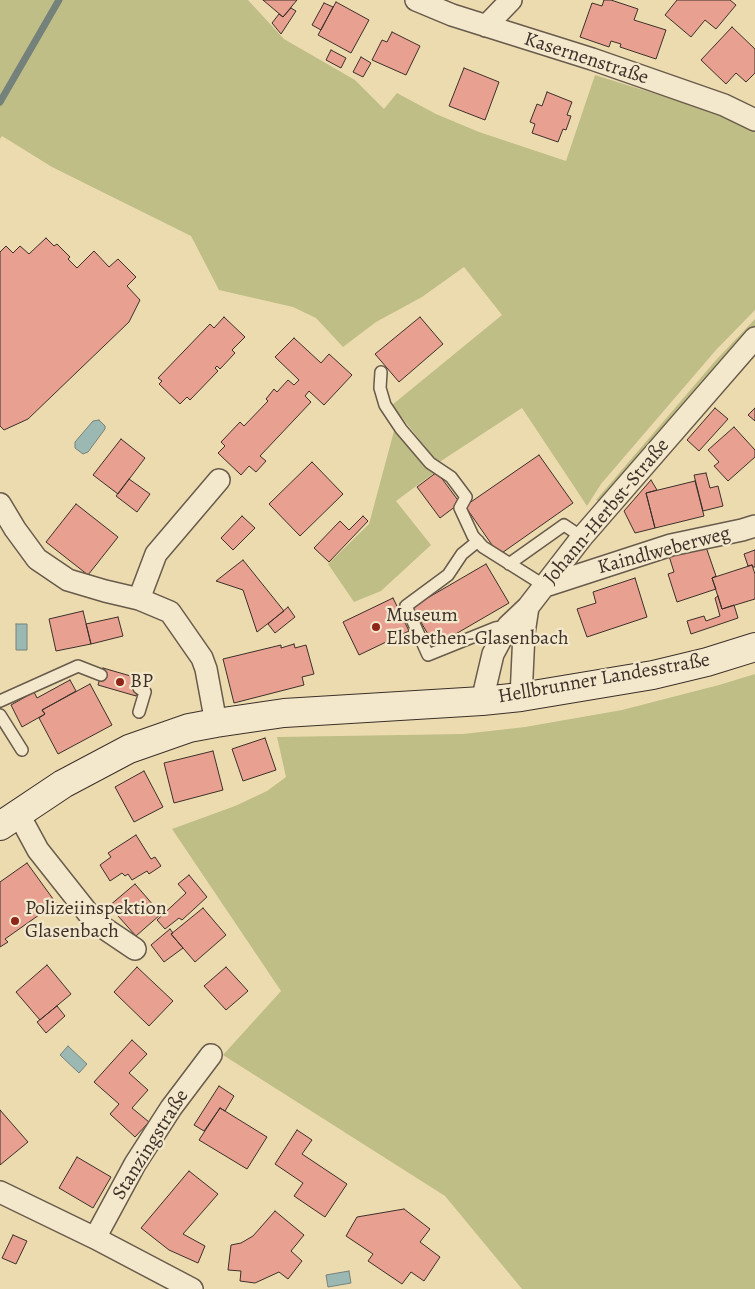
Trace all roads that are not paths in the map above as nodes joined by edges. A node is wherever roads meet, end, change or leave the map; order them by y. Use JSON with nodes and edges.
{"nodes":[{"id":1,"x":416,"y":0,"type":"edge"},
{"id":2,"x":511,"y":0,"type":"edge"},
{"id":3,"x":486,"y":26,"type":"junction"},
{"id":4,"x":755,"y":120,"type":"edge"},
{"id":5,"x":755,"y":338,"type":"edge"},
{"id":6,"x":380,"y":372,"type":"dead end"},
{"id":7,"x":219,"y":480,"type":"dead end"},
{"id":8,"x":0,"y":504,"type":"edge"},
{"id":9,"x":755,"y":526,"type":"edge"},
{"id":10,"x":582,"y":537,"type":"junction"},
{"id":11,"x":478,"y":541,"type":"junction"},
{"id":12,"x":510,"y":564,"type":"junction"},
{"id":13,"x":545,"y":586,"type":"junction"},
{"id":14,"x":139,"y":599,"type":"junction"},
{"id":15,"x":528,"y":607,"type":"junction"},
{"id":16,"x":508,"y":626,"type":"junction"},
{"id":17,"x":755,"y":647,"type":"edge"},
{"id":18,"x":101,"y":675,"type":"dead end"},
{"id":19,"x":139,"y":688,"type":"dead end"},
{"id":20,"x":521,"y":697,"type":"junction"},
{"id":21,"x":0,"y":701,"type":"edge"},
{"id":22,"x":482,"y":701,"type":"junction"},
{"id":23,"x":138,"y":712,"type":"dead end"},
{"id":24,"x":0,"y":715,"type":"edge"},
{"id":25,"x":216,"y":723,"type":"junction"},
{"id":26,"x":22,"y":750,"type":"dead end"},
{"id":27,"x":9,"y":819,"type":"edge"},
{"id":28,"x":135,"y":949,"type":"dead end"},
{"id":29,"x":211,"y":1055,"type":"dead end"},
{"id":30,"x":0,"y":1192,"type":"edge"},
{"id":31,"x":95,"y":1238,"type":"junction"},
{"id":32,"x":192,"y":1289,"type":"edge"}],
"edges":[{"from":1,"to":3,"type":"street","name":"Kasernenstraße"},
{"from":2,"to":3,"type":"street"},
{"from":3,"to":4,"type":"street","name":"Kasernenstraße"},
{"from":5,"to":10,"type":"street","name":"Johann-Herbst-Straße"},
{"from":6,"to":11,"type":"lane"},
{"from":7,"to":14,"type":"street"},
{"from":8,"to":14,"type":"street"},
{"from":9,"to":13,"type":"street","name":"Kaindlweberweg"},
{"from":10,"to":12,"type":"lane"},
{"from":10,"to":13,"type":"street","name":"Johann-Herbst-Straße"},
{"from":11,"to":12,"type":"lane"},
{"from":11,"to":16,"type":"lane"},
{"from":12,"to":13,"type":"lane"},
{"from":13,"to":15,"type":"street","name":"Johann-Herbst-Straße"},
{"from":14,"to":25,"type":"street"},
{"from":15,"to":16,"type":"street","name":"Johann-Herbst-Straße"},
{"from":15,"to":20,"type":"street"},
{"from":16,"to":22,"type":"street","name":"Johann-Herbst-Straße"},
{"from":17,"to":20,"type":"main road","name":"Hellbrunner Landesstraße"},
{"from":18,"to":21,"type":"lane"},
{"from":19,"to":23,"type":"lane"},
{"from":20,"to":22,"type":"main road","name":"Hellbrunner Landesstraße"},
{"from":22,"to":25,"type":"main road"},
{"from":24,"to":26,"type":"lane"},
{"from":25,"to":27,"type":"main road"},
{"from":27,"to":28,"type":"street"},
{"from":29,"to":31,"type":"street","name":"Stanzingstraße"},
{"from":30,"to":31,"type":"street"},
{"from":31,"to":32,"type":"street"}]}
